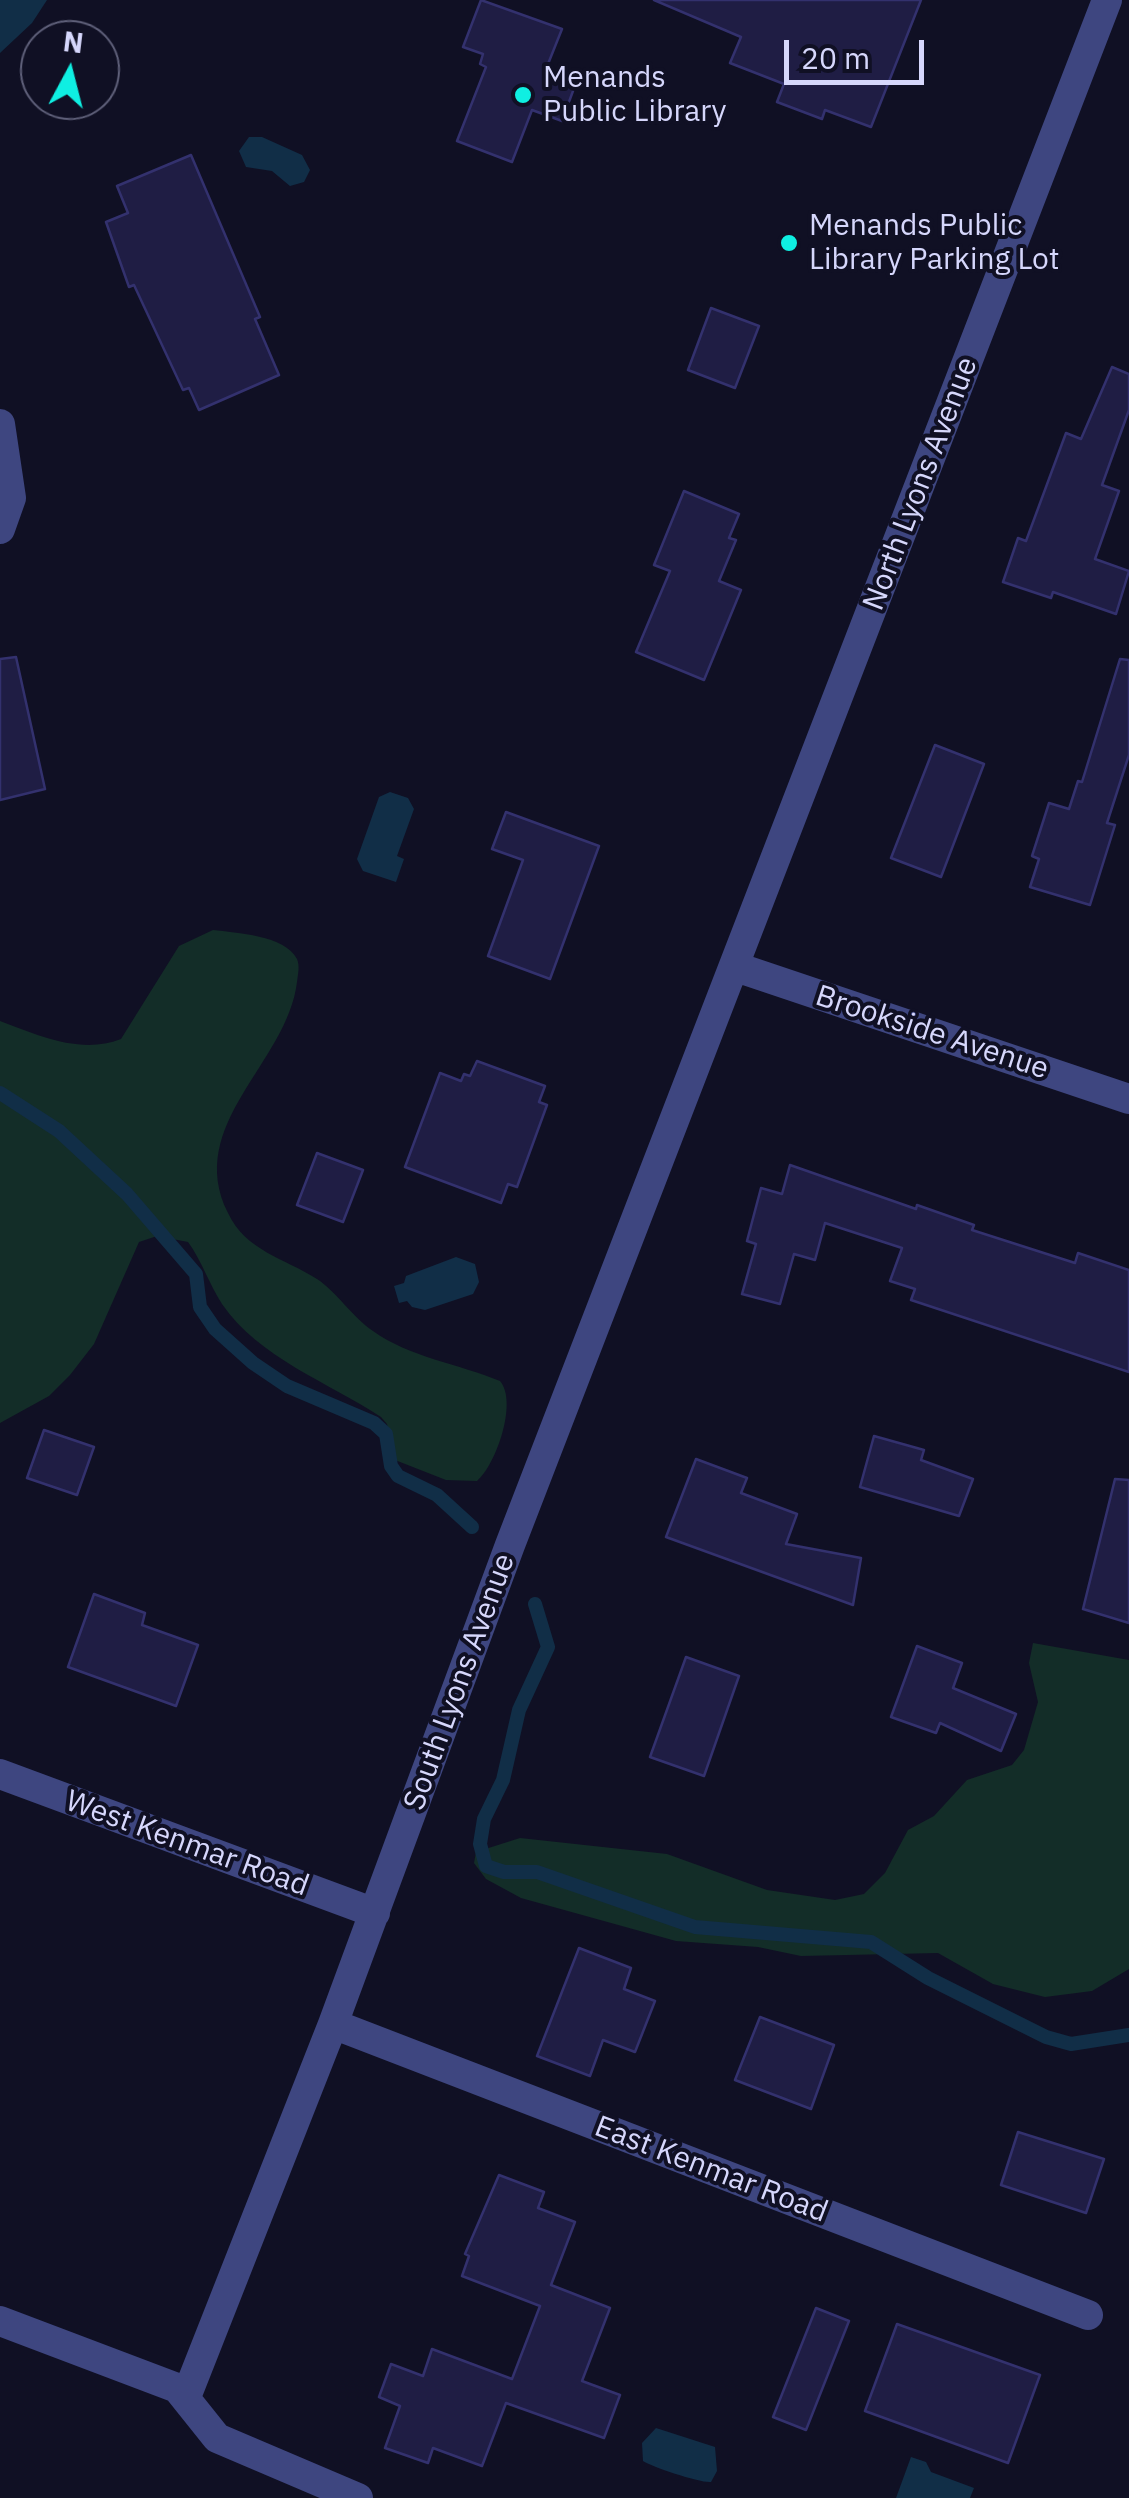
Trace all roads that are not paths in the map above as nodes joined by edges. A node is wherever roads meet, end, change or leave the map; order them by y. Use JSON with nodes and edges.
{"nodes":[{"id":1,"x":1107,"y":0,"type":"edge"},
{"id":2,"x":0,"y":424,"type":"edge"},
{"id":3,"x":0,"y":529,"type":"edge"},
{"id":4,"x":736,"y":967,"type":"junction"},
{"id":5,"x":1129,"y":1099,"type":"edge"},
{"id":6,"x":0,"y":1774,"type":"edge"},
{"id":7,"x":375,"y":1913,"type":"junction"},
{"id":8,"x":333,"y":2024,"type":"junction"},
{"id":9,"x":1088,"y":2315,"type":"dead end"},
{"id":10,"x":0,"y":2322,"type":"edge"},
{"id":11,"x":186,"y":2396,"type":"junction"},
{"id":12,"x":358,"y":2498,"type":"edge"}],
"edges":[{"from":1,"to":4,"type":"street","name":"North Lyons Avenue"},
{"from":2,"to":3,"type":"street"},
{"from":4,"to":5,"type":"street","name":"Brookside Avenue"},
{"from":4,"to":7,"type":"street","name":"South Lyons Avenue"},
{"from":6,"to":7,"type":"street","name":"West Kenmar Road"},
{"from":7,"to":8,"type":"street","name":"South Lyons Avenue"},
{"from":8,"to":9,"type":"street","name":"East Kenmar Road"},
{"from":8,"to":11,"type":"street","name":"South Lyons Avenue"},
{"from":10,"to":11,"type":"street"},
{"from":11,"to":12,"type":"street"}]}
